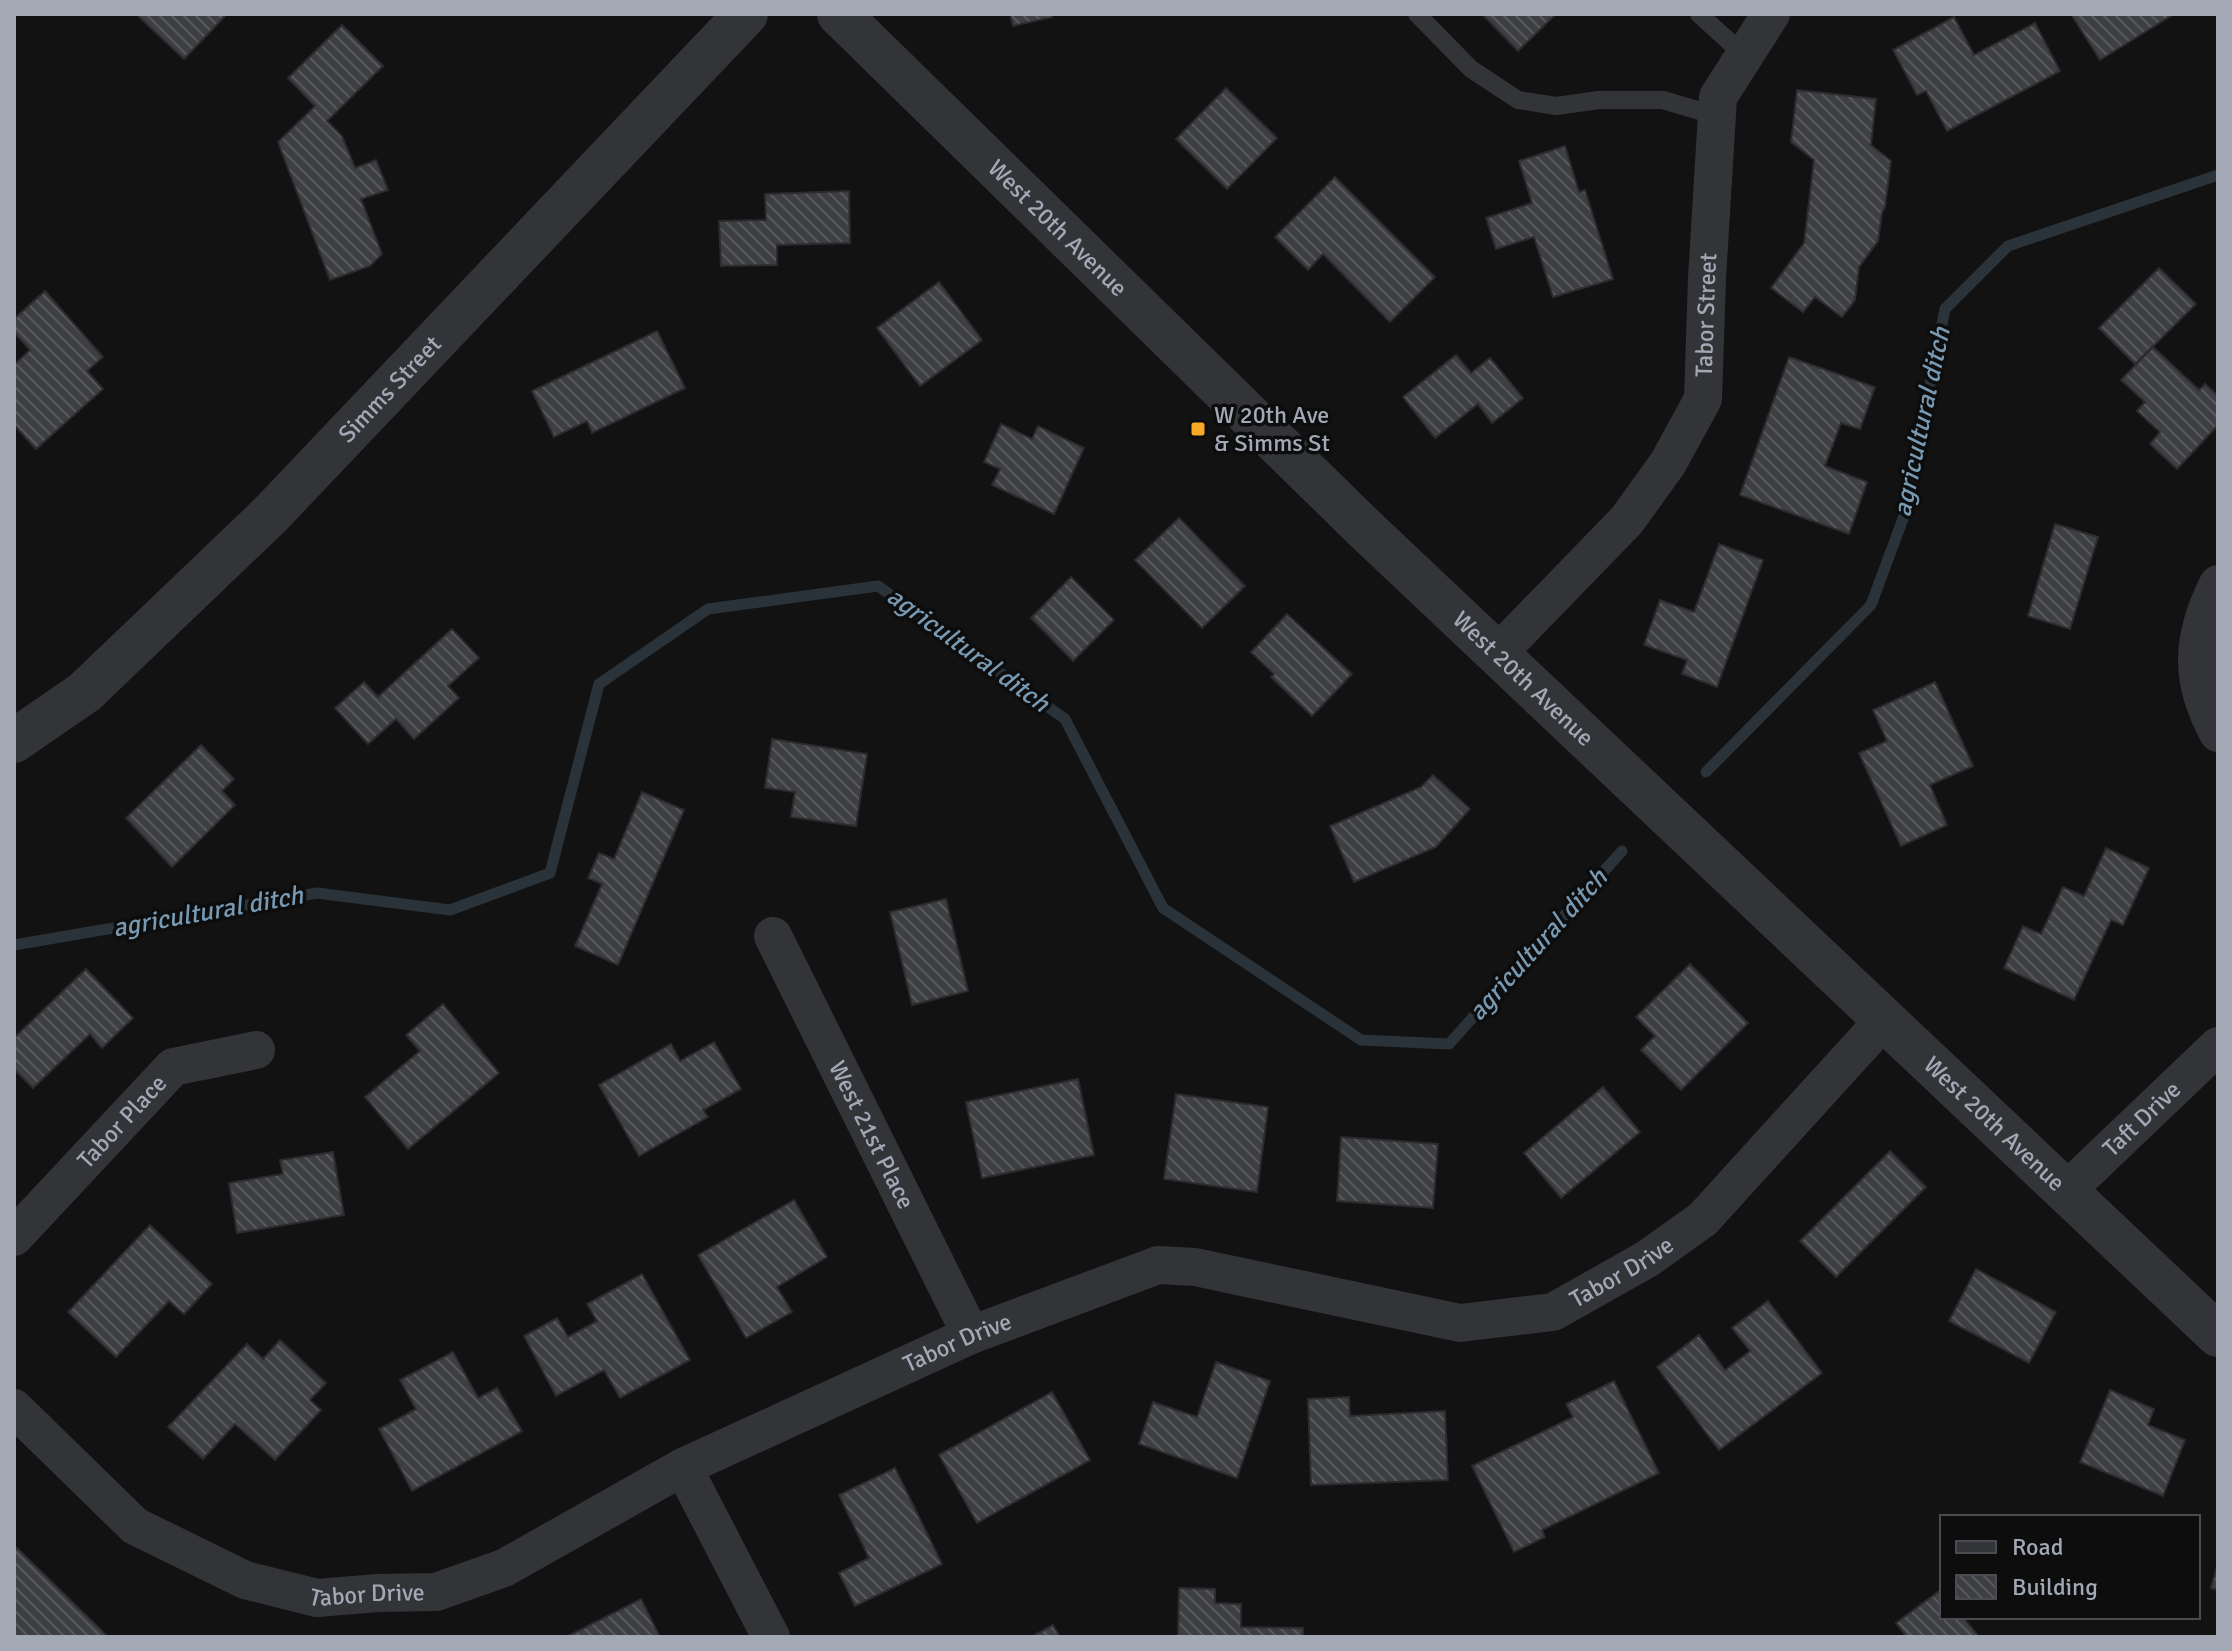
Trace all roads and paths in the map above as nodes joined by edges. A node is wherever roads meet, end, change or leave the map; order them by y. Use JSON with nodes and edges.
{"nodes":[{"id":1,"x":746,"y":14,"type":"edge"},
{"id":2,"x":839,"y":14,"type":"edge"},
{"id":3,"x":1417,"y":14,"type":"edge"},
{"id":4,"x":1699,"y":14,"type":"edge"},
{"id":5,"x":1771,"y":14,"type":"edge"},
{"id":6,"x":1744,"y":55,"type":"junction"},
{"id":7,"x":1717,"y":116,"type":"junction"},
{"id":8,"x":2218,"y":584,"type":"edge"},
{"id":9,"x":1497,"y":654,"type":"junction"},
{"id":10,"x":2218,"y":733,"type":"edge"},
{"id":11,"x":14,"y":741,"type":"edge"},
{"id":12,"x":773,"y":936,"type":"dead end"},
{"id":13,"x":1884,"y":1020,"type":"junction"},
{"id":14,"x":2218,"y":1046,"type":"edge"},
{"id":15,"x":256,"y":1050,"type":"dead end"},
{"id":16,"x":2065,"y":1192,"type":"junction"},
{"id":17,"x":14,"y":1237,"type":"edge"},
{"id":18,"x":971,"y":1335,"type":"junction"},
{"id":19,"x":2218,"y":1335,"type":"edge"},
{"id":20,"x":14,"y":1408,"type":"edge"},
{"id":21,"x":683,"y":1467,"type":"junction"},
{"id":22,"x":771,"y":1637,"type":"edge"}],
"edges":[{"from":1,"to":11,"type":"street","name":"Simms Street"},
{"from":2,"to":9,"type":"street","name":"West 20th Avenue"},
{"from":3,"to":7,"type":"lane"},
{"from":4,"to":6,"type":"lane"},
{"from":5,"to":6,"type":"street","name":"Tabor Street"},
{"from":6,"to":7,"type":"street","name":"Tabor Street"},
{"from":7,"to":9,"type":"street","name":"Tabor Street"},
{"from":8,"to":10,"type":"street"},
{"from":9,"to":13,"type":"street","name":"West 20th Avenue"},
{"from":12,"to":18,"type":"street","name":"West 21st Place"},
{"from":13,"to":16,"type":"street","name":"West 20th Avenue"},
{"from":13,"to":18,"type":"street","name":"Tabor Drive"},
{"from":14,"to":16,"type":"street","name":"Taft Drive"},
{"from":15,"to":17,"type":"street","name":"Tabor Place"},
{"from":16,"to":19,"type":"street","name":"West 20th Avenue"},
{"from":18,"to":21,"type":"street","name":"Tabor Drive"},
{"from":20,"to":21,"type":"street","name":"Tabor Drive"},
{"from":21,"to":22,"type":"street"}]}
